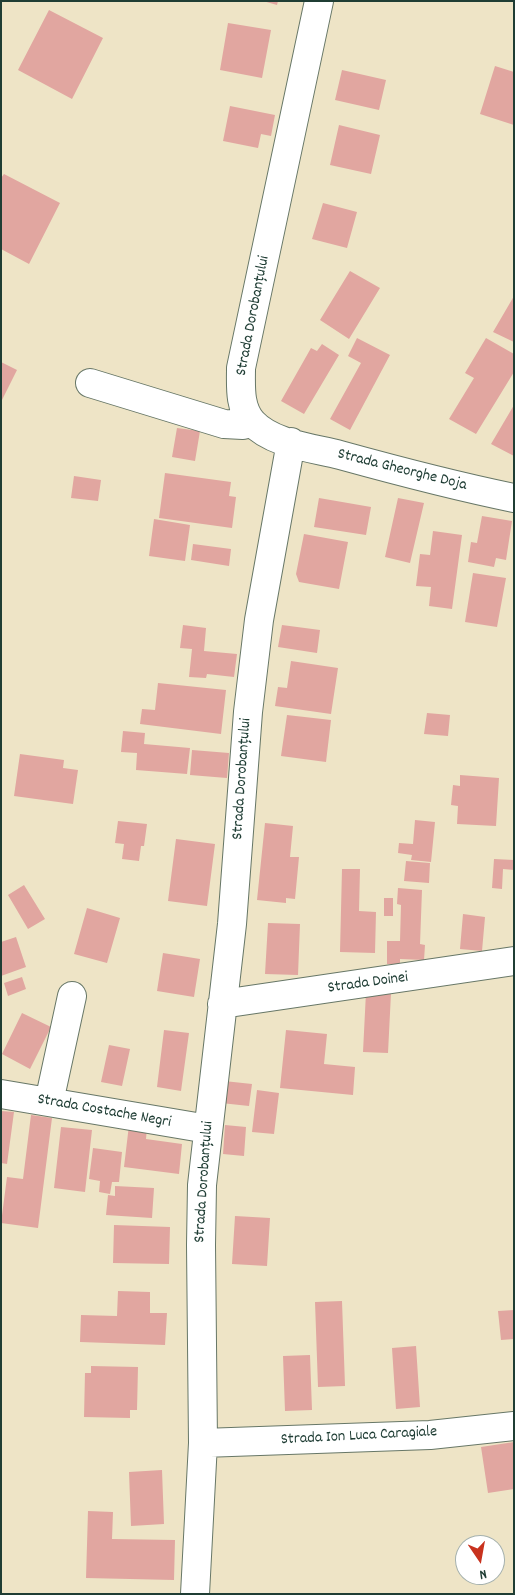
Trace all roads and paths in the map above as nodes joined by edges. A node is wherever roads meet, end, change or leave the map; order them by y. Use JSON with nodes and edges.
{"nodes":[{"id":1,"x":320,"y":1,"type":"edge"},
{"id":2,"x":90,"y":383,"type":"dead end"},
{"id":3,"x":252,"y":422,"type":"junction"},
{"id":4,"x":291,"y":442,"type":"junction"},
{"id":5,"x":514,"y":498,"type":"edge"},
{"id":6,"x":514,"y":960,"type":"edge"},
{"id":7,"x":72,"y":996,"type":"dead end"},
{"id":8,"x":222,"y":1004,"type":"junction"},
{"id":9,"x":1,"y":1094,"type":"edge"},
{"id":10,"x":50,"y":1102,"type":"junction"},
{"id":11,"x":208,"y":1129,"type":"junction"},
{"id":12,"x":514,"y":1426,"type":"edge"},
{"id":13,"x":203,"y":1443,"type":"junction"},
{"id":14,"x":195,"y":1594,"type":"edge"}],
"edges":[{"from":1,"to":3,"type":"street","name":"Strada Dorobanțului"},
{"from":2,"to":3,"type":"street"},
{"from":3,"to":4,"type":"street"},
{"from":4,"to":5,"type":"street","name":"Strada Gheorghe Doja"},
{"from":4,"to":8,"type":"street","name":"Strada Dorobanțului"},
{"from":6,"to":8,"type":"street","name":"Strada Doinei"},
{"from":7,"to":10,"type":"street"},
{"from":8,"to":11,"type":"street","name":"Strada Dorobanțului"},
{"from":9,"to":10,"type":"street","name":"Strada Costache Negri"},
{"from":10,"to":11,"type":"street","name":"Strada Costache Negri"},
{"from":11,"to":13,"type":"street","name":"Strada Dorobanțului"},
{"from":12,"to":13,"type":"street","name":"Strada Ion Luca Caragiale"},
{"from":13,"to":14,"type":"street","name":"Strada Dorobanțului"}]}
